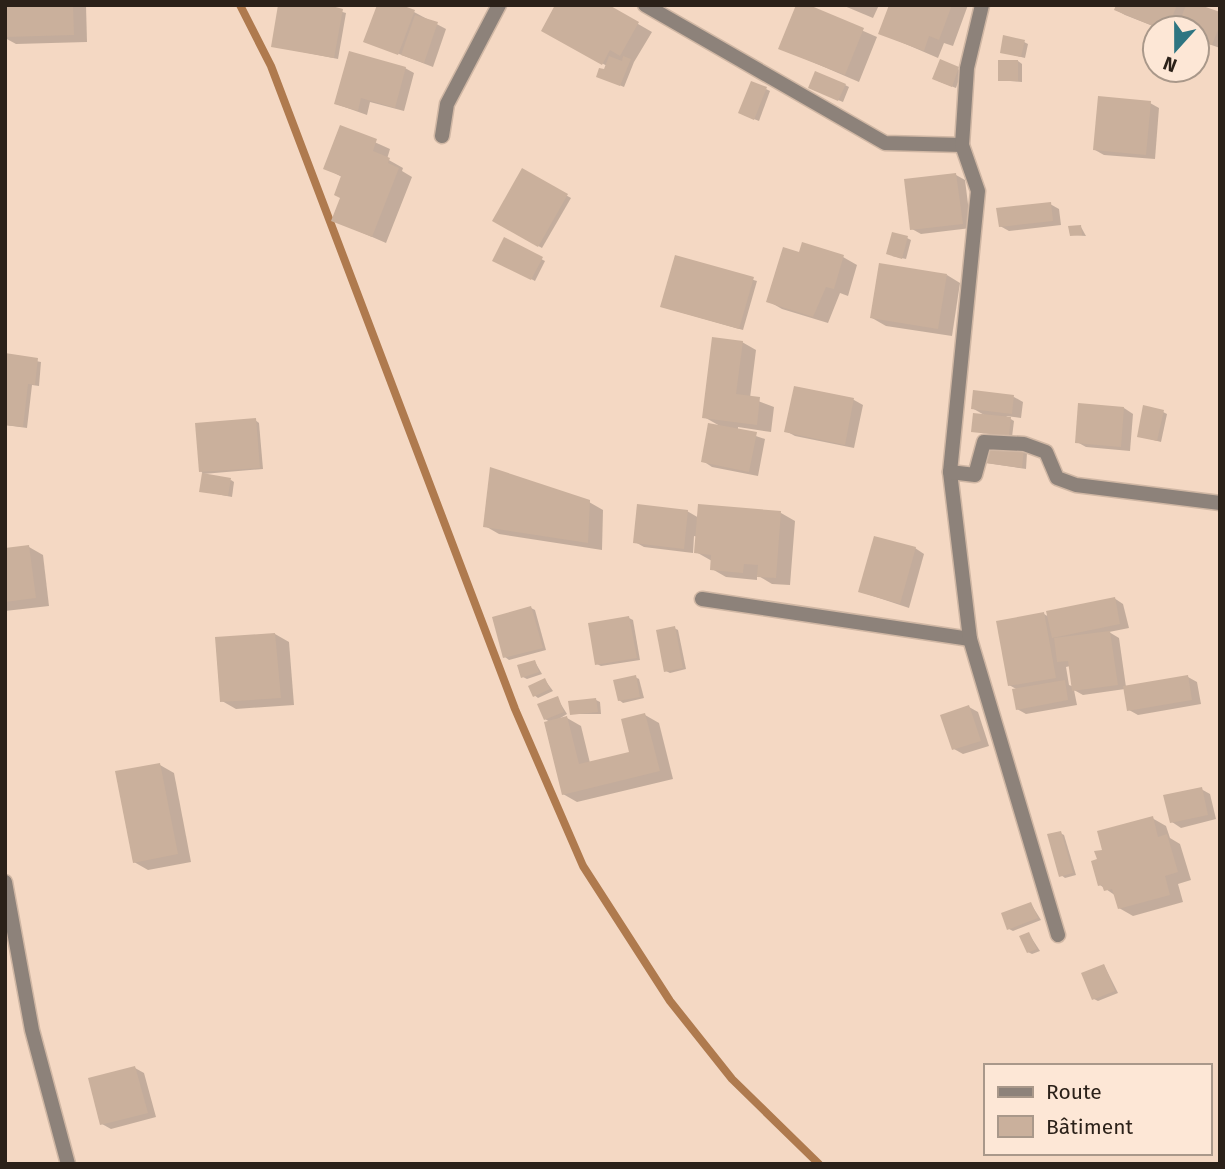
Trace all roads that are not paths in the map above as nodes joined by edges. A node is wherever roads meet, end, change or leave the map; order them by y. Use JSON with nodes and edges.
{"nodes":[{"id":1,"x":499,"y":5,"type":"edge"},
{"id":2,"x":645,"y":5,"type":"edge"},
{"id":3,"x":982,"y":5,"type":"edge"},
{"id":4,"x":442,"y":136,"type":"dead end"},
{"id":5,"x":962,"y":145,"type":"junction"},
{"id":6,"x":950,"y":472,"type":"junction"},
{"id":7,"x":1220,"y":503,"type":"edge"},
{"id":8,"x":702,"y":599,"type":"dead end"},
{"id":9,"x":970,"y":639,"type":"junction"},
{"id":10,"x":5,"y":881,"type":"edge"},
{"id":11,"x":1058,"y":935,"type":"dead end"},
{"id":12,"x":68,"y":1164,"type":"edge"}],
"edges":[{"from":1,"to":4,"type":"street"},
{"from":2,"to":5,"type":"street"},
{"from":3,"to":5,"type":"street"},
{"from":5,"to":6,"type":"street"},
{"from":6,"to":7,"type":"street"},
{"from":6,"to":9,"type":"street"},
{"from":8,"to":9,"type":"street"},
{"from":9,"to":11,"type":"street"},
{"from":10,"to":12,"type":"street"}]}
